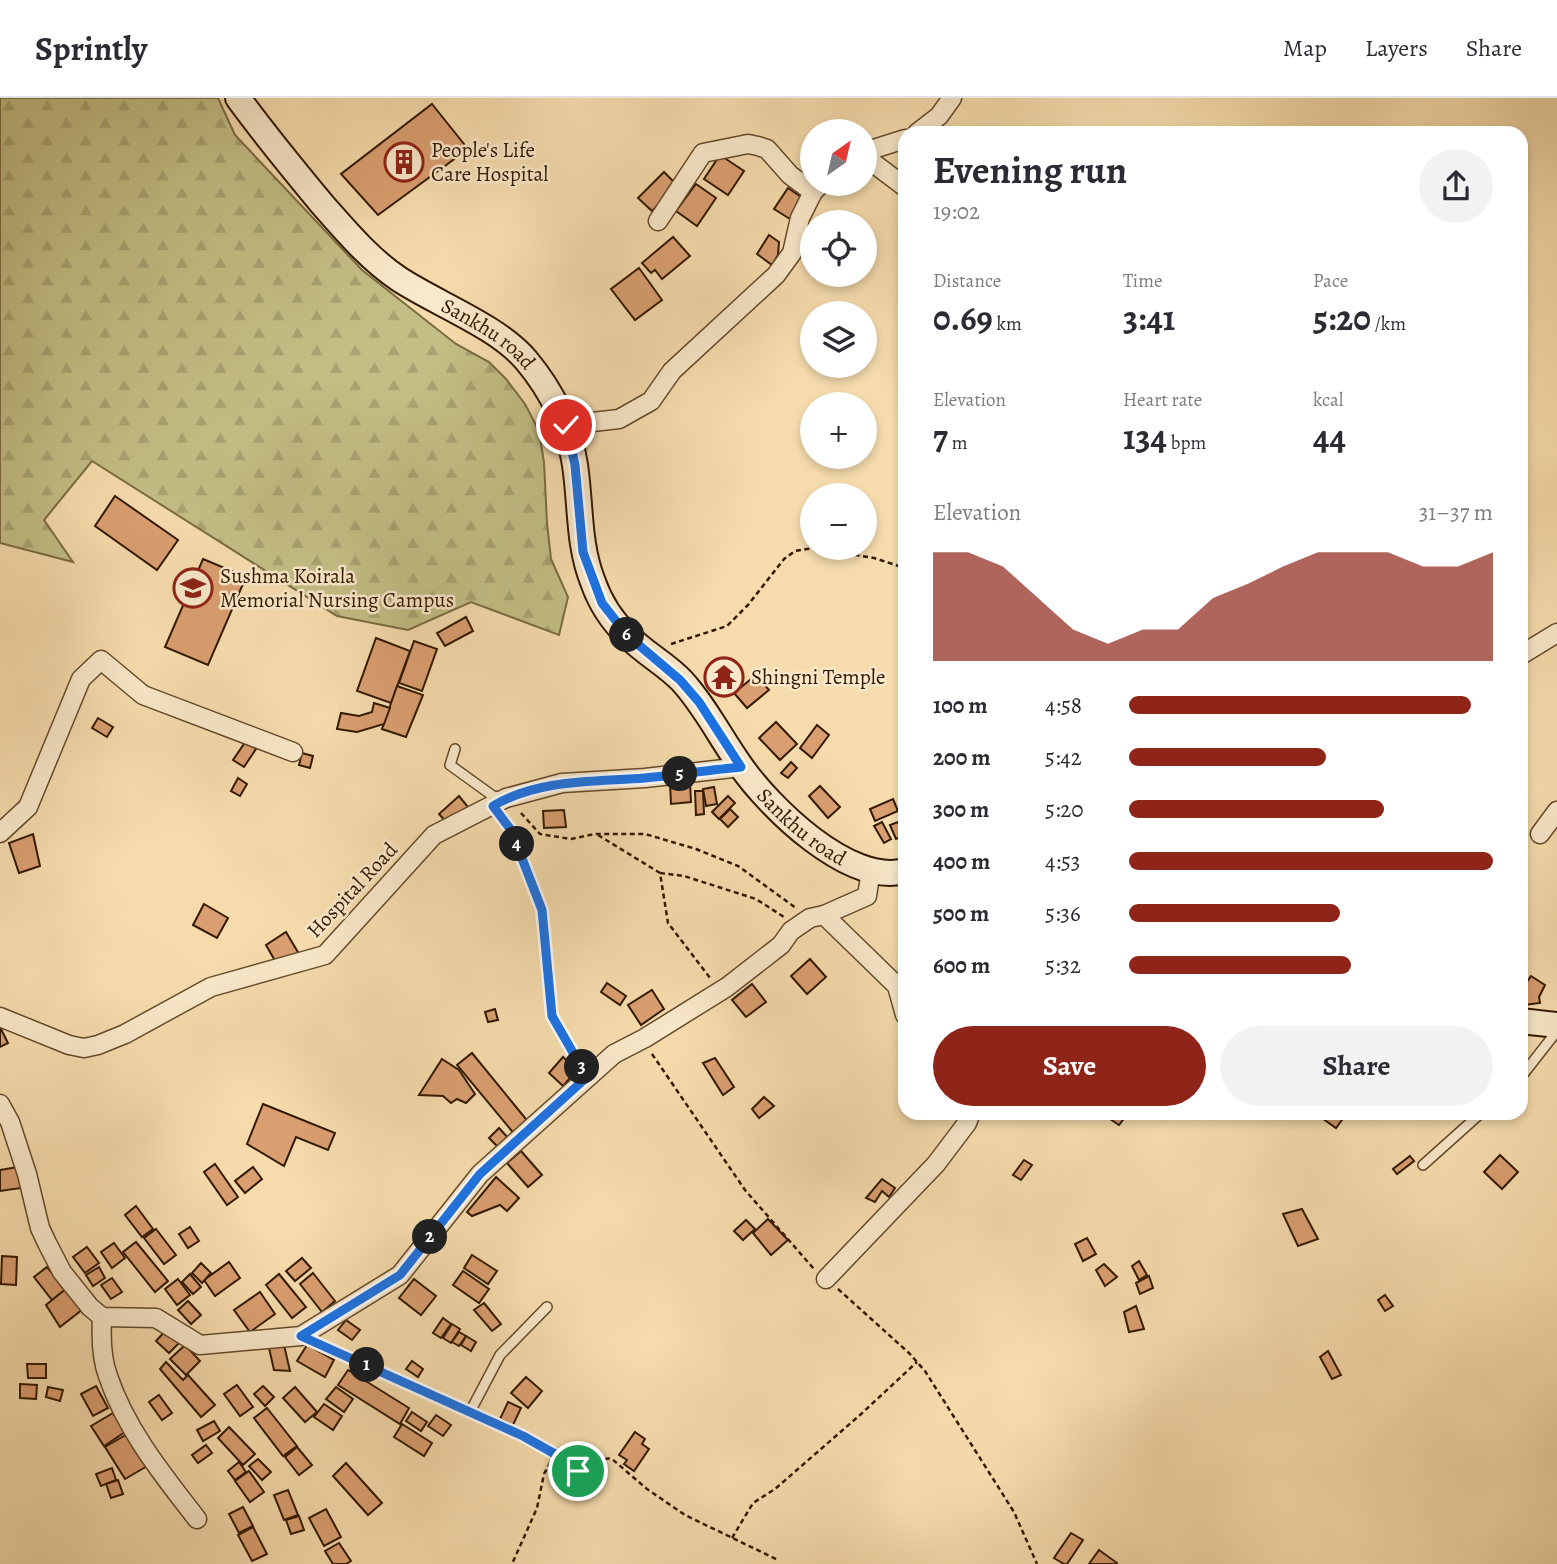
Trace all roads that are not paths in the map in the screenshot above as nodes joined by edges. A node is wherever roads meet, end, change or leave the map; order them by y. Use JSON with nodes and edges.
{"nodes":[{"id":1,"x":239,"y":98,"type":"edge"},
{"id":2,"x":952,"y":98,"type":"edge"},
{"id":3,"x":926,"y":126,"type":"edge"},
{"id":4,"x":898,"y":142,"type":"edge"},
{"id":5,"x":877,"y":149,"type":"edge"},
{"id":6,"x":877,"y":164,"type":"edge"},
{"id":7,"x":800,"y":180,"type":"edge"},
{"id":8,"x":898,"y":181,"type":"edge"},
{"id":9,"x":812,"y":196,"type":"edge"},
{"id":10,"x":658,"y":221,"type":"dead end"},
{"id":11,"x":566,"y":425,"type":"junction"},
{"id":12,"x":1557,"y":633,"type":"edge"},
{"id":13,"x":1528,"y":650,"type":"edge"},
{"id":14,"x":456,"y":749,"type":"dead end"},
{"id":15,"x":293,"y":752,"type":"dead end"},
{"id":16,"x":741,"y":767,"type":"junction"},
{"id":17,"x":500,"y":802,"type":"junction"},
{"id":18,"x":1557,"y":811,"type":"edge"},
{"id":19,"x":0,"y":832,"type":"edge"},
{"id":20,"x":1541,"y":834,"type":"dead end"},
{"id":21,"x":871,"y":870,"type":"junction"},
{"id":22,"x":898,"y":872,"type":"edge"},
{"id":23,"x":817,"y":916,"type":"junction"},
{"id":24,"x":898,"y":986,"type":"edge"},
{"id":25,"x":0,"y":1017,"type":"edge"},
{"id":26,"x":1528,"y":1022,"type":"edge"},
{"id":27,"x":1557,"y":1025,"type":"edge"},
{"id":28,"x":1557,"y":1031,"type":"edge"},
{"id":29,"x":1528,"y":1068,"type":"edge"},
{"id":30,"x":0,"y":1104,"type":"edge"},
{"id":31,"x":968,"y":1120,"type":"edge"},
{"id":32,"x":1473,"y":1120,"type":"edge"},
{"id":33,"x":1423,"y":1165,"type":"dead end"},
{"id":34,"x":826,"y":1279,"type":"road end"},
{"id":35,"x":547,"y":1307,"type":"dead end"},
{"id":36,"x":102,"y":1317,"type":"junction"},
{"id":37,"x":470,"y":1412,"type":"road end"},
{"id":38,"x":197,"y":1519,"type":"dead end"}],
"edges":[{"from":1,"to":11,"type":"main road","name":"Sankhu road"},
{"from":2,"to":3,"type":"street"},
{"from":4,"to":5,"type":"street"},
{"from":6,"to":8,"type":"street"},
{"from":7,"to":10,"type":"street"},
{"from":9,"to":11,"type":"street"},
{"from":11,"to":16,"type":"main road","name":"Sankhu road"},
{"from":12,"to":13,"type":"street"},
{"from":14,"to":17,"type":"lane"},
{"from":15,"to":19,"type":"street"},
{"from":16,"to":17,"type":"street","name":"Hospital Road"},
{"from":16,"to":21,"type":"main road","name":"Sankhu road"},
{"from":17,"to":25,"type":"street","name":"Hospital Road"},
{"from":18,"to":20,"type":"street"},
{"from":21,"to":22,"type":"main road","name":"Sankhu road"},
{"from":21,"to":23,"type":"street"},
{"from":23,"to":24,"type":"street"},
{"from":23,"to":36,"type":"street"},
{"from":26,"to":27,"type":"main road"},
{"from":28,"to":29,"type":"lane"},
{"from":30,"to":36,"type":"street"},
{"from":31,"to":34,"type":"street"},
{"from":32,"to":33,"type":"lane"},
{"from":35,"to":37,"type":"lane"},
{"from":36,"to":38,"type":"street"}]}
